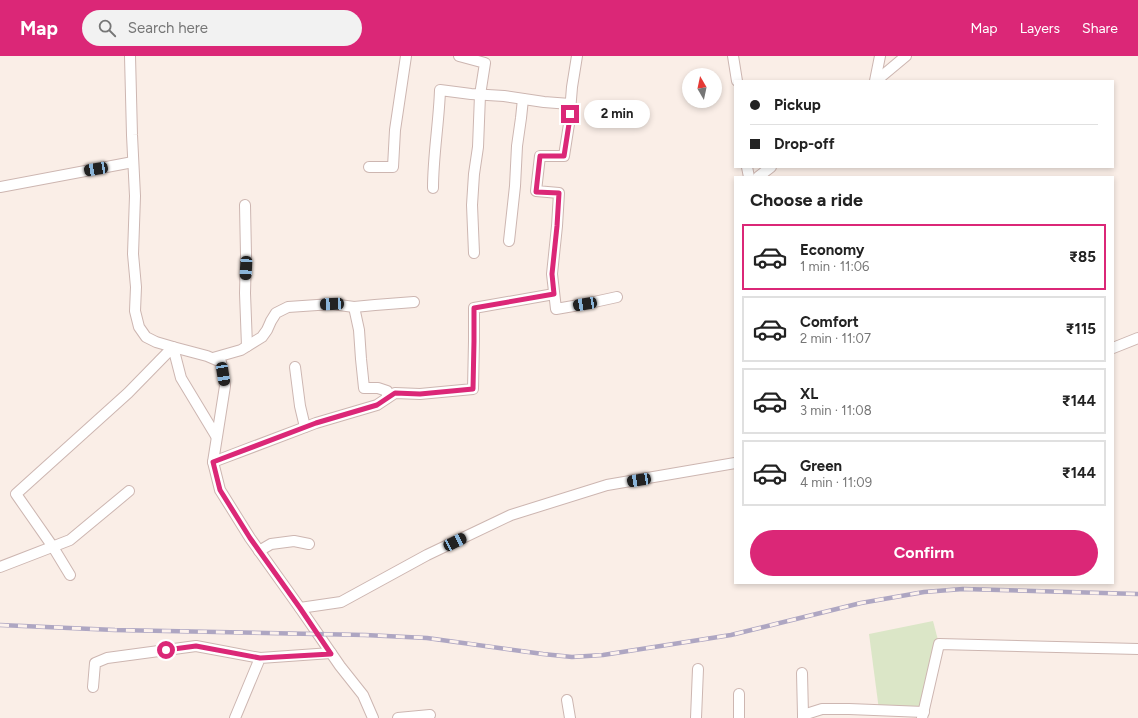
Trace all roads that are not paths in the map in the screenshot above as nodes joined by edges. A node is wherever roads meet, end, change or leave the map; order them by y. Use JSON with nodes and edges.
{"nodes":[{"id":1,"x":130,"y":56,"type":"edge"},
{"id":2,"x":406,"y":56,"type":"edge"},
{"id":3,"x":459,"y":56,"type":"edge"},
{"id":4,"x":577,"y":56,"type":"edge"},
{"id":5,"x":733,"y":56,"type":"edge"},
{"id":6,"x":880,"y":56,"type":"edge"},
{"id":7,"x":906,"y":56,"type":"edge"},
{"id":8,"x":737,"y":80,"type":"edge"},
{"id":9,"x":876,"y":80,"type":"edge"},
{"id":10,"x":877,"y":80,"type":"edge"},
{"id":11,"x":480,"y":95,"type":"junction"},
{"id":12,"x":522,"y":99,"type":"junction"},
{"id":13,"x":570,"y":104,"type":"junction"},
{"id":14,"x":133,"y":162,"type":"junction"},
{"id":15,"x":369,"y":167,"type":"dead end"},
{"id":16,"x":770,"y":168,"type":"edge"},
{"id":17,"x":759,"y":176,"type":"edge"},
{"id":18,"x":0,"y":187,"type":"edge"},
{"id":19,"x":433,"y":188,"type":"dead end"},
{"id":20,"x":245,"y":205,"type":"dead end"},
{"id":21,"x":510,"y":241,"type":"dead end"},
{"id":22,"x":474,"y":253,"type":"dead end"},
{"id":23,"x":554,"y":294,"type":"junction"},
{"id":24,"x":617,"y":297,"type":"dead end"},
{"id":25,"x":414,"y":302,"type":"dead end"},
{"id":26,"x":354,"y":307,"type":"junction"},
{"id":27,"x":1138,"y":338,"type":"edge"},
{"id":28,"x":247,"y":346,"type":"junction"},
{"id":29,"x":173,"y":347,"type":"junction"},
{"id":30,"x":1114,"y":348,"type":"edge"},
{"id":31,"x":213,"y":358,"type":"junction"},
{"id":32,"x":295,"y":367,"type":"dead end"},
{"id":33,"x":387,"y":398,"type":"junction"},
{"id":34,"x":305,"y":427,"type":"junction"},
{"id":35,"x":216,"y":436,"type":"junction"},
{"id":36,"x":213,"y":462,"type":"junction"},
{"id":37,"x":734,"y":463,"type":"edge"},
{"id":38,"x":129,"y":491,"type":"dead end"},
{"id":39,"x":309,"y":544,"type":"dead end"},
{"id":40,"x":53,"y":547,"type":"junction"},
{"id":41,"x":259,"y":551,"type":"junction"},
{"id":42,"x":0,"y":567,"type":"edge"},
{"id":43,"x":70,"y":575,"type":"dead end"},
{"id":44,"x":300,"y":608,"type":"junction"},
{"id":45,"x":1138,"y":649,"type":"edge"},
{"id":46,"x":331,"y":654,"type":"junction"},
{"id":47,"x":260,"y":658,"type":"junction"},
{"id":48,"x":698,"y":669,"type":"dead end"},
{"id":49,"x":802,"y":673,"type":"dead end"},
{"id":50,"x":93,"y":687,"type":"dead end"},
{"id":51,"x":739,"y":694,"type":"dead end"},
{"id":52,"x":567,"y":700,"type":"dead end"},
{"id":53,"x":430,"y":715,"type":"dead end"},
{"id":54,"x":923,"y":715,"type":"edge"},
{"id":55,"x":803,"y":716,"type":"edge"},
{"id":56,"x":235,"y":718,"type":"edge"},
{"id":57,"x":373,"y":718,"type":"edge"},
{"id":58,"x":398,"y":718,"type":"edge"},
{"id":59,"x":570,"y":718,"type":"edge"},
{"id":60,"x":696,"y":718,"type":"edge"},
{"id":61,"x":739,"y":718,"type":"edge"}],
"edges":[{"from":1,"to":14,"type":"street"},
{"from":2,"to":15,"type":"street"},
{"from":3,"to":11,"type":"street"},
{"from":4,"to":13,"type":"street"},
{"from":5,"to":8,"type":"street"},
{"from":6,"to":9,"type":"street"},
{"from":7,"to":10,"type":"street"},
{"from":11,"to":12,"type":"street"},
{"from":11,"to":19,"type":"street"},
{"from":11,"to":22,"type":"street"},
{"from":12,"to":13,"type":"street"},
{"from":12,"to":21,"type":"street"},
{"from":13,"to":23,"type":"street"},
{"from":14,"to":18,"type":"street"},
{"from":14,"to":29,"type":"street"},
{"from":16,"to":17,"type":"street"},
{"from":20,"to":28,"type":"street"},
{"from":23,"to":24,"type":"street"},
{"from":23,"to":33,"type":"street"},
{"from":25,"to":26,"type":"street"},
{"from":26,"to":28,"type":"street"},
{"from":26,"to":33,"type":"street"},
{"from":27,"to":30,"type":"street"},
{"from":28,"to":31,"type":"street"},
{"from":29,"to":31,"type":"street"},
{"from":29,"to":35,"type":"street"},
{"from":29,"to":40,"type":"street"},
{"from":31,"to":35,"type":"street"},
{"from":32,"to":34,"type":"street"},
{"from":33,"to":34,"type":"street"},
{"from":34,"to":36,"type":"street"},
{"from":35,"to":36,"type":"street"},
{"from":36,"to":41,"type":"street"},
{"from":37,"to":44,"type":"street"},
{"from":38,"to":40,"type":"street"},
{"from":39,"to":41,"type":"street"},
{"from":40,"to":42,"type":"street"},
{"from":40,"to":43,"type":"street"},
{"from":41,"to":44,"type":"street"},
{"from":44,"to":46,"type":"street"},
{"from":45,"to":54,"type":"street"},
{"from":46,"to":47,"type":"street"},
{"from":46,"to":57,"type":"street"},
{"from":47,"to":50,"type":"street"},
{"from":47,"to":56,"type":"street"},
{"from":48,"to":60,"type":"street"},
{"from":49,"to":55,"type":"street"},
{"from":51,"to":61,"type":"street"},
{"from":52,"to":59,"type":"street"},
{"from":53,"to":58,"type":"street"},
{"from":54,"to":55,"type":"street"}]}
